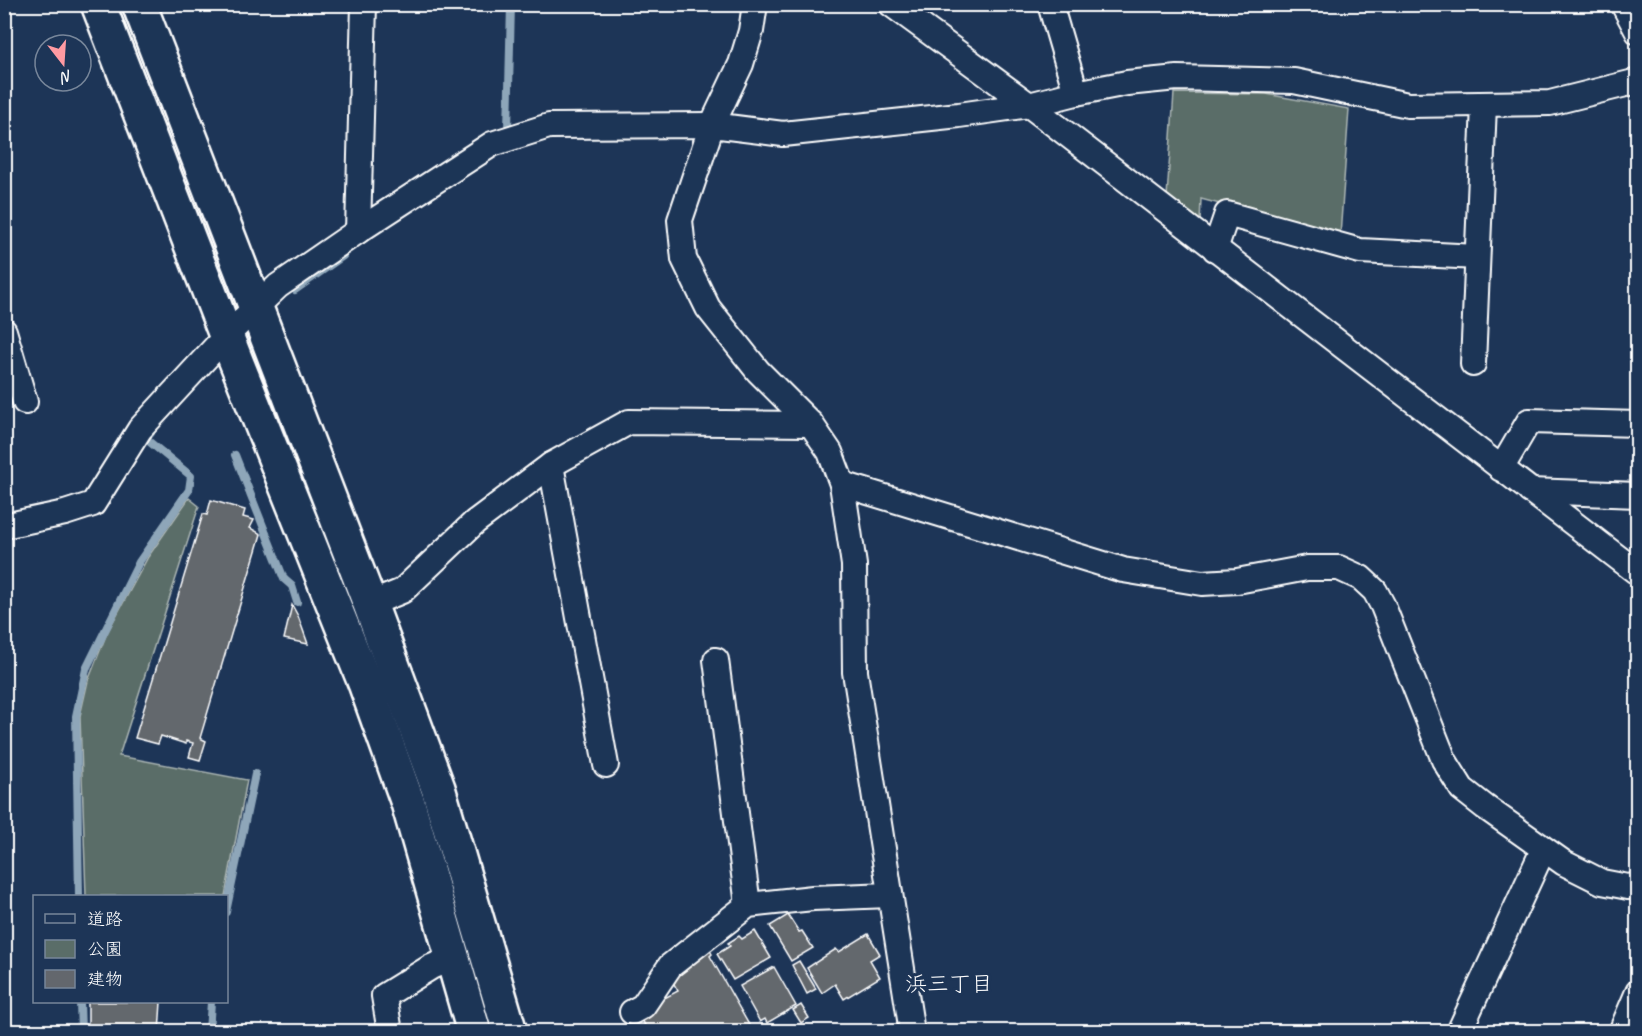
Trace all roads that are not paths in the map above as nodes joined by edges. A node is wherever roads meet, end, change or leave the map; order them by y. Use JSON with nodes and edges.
{"nodes":[{"id":1,"x":98,"y":4,"type":"edge"},
{"id":2,"x":139,"y":4,"type":"edge"},
{"id":3,"x":364,"y":4,"type":"edge"},
{"id":4,"x":755,"y":4,"type":"edge"},
{"id":5,"x":891,"y":4,"type":"edge"},
{"id":6,"x":1050,"y":4,"type":"edge"},
{"id":7,"x":1623,"y":4,"type":"edge"},
{"id":8,"x":1638,"y":32,"type":"edge"},
{"id":9,"x":1638,"y":81,"type":"edge"},
{"id":10,"x":1076,"y":93,"type":"junction"},
{"id":11,"x":1029,"y":105,"type":"junction"},
{"id":12,"x":1484,"y":105,"type":"junction"},
{"id":13,"x":712,"y":125,"type":"junction"},
{"id":14,"x":358,"y":231,"type":"junction"},
{"id":15,"x":1215,"y":249,"type":"junction"},
{"id":16,"x":1477,"y":257,"type":"junction"},
{"id":17,"x":256,"y":308,"type":"junction"},
{"id":18,"x":4,"y":331,"type":"edge"},
{"id":19,"x":226,"y":336,"type":"junction"},
{"id":20,"x":1473,"y":363,"type":"dead end"},
{"id":21,"x":25,"y":402,"type":"dead end"},
{"id":22,"x":811,"y":424,"type":"junction"},
{"id":23,"x":1638,"y":424,"type":"edge"},
{"id":24,"x":551,"y":465,"type":"junction"},
{"id":25,"x":1501,"y":469,"type":"junction"},
{"id":26,"x":842,"y":484,"type":"junction"},
{"id":27,"x":1530,"y":491,"type":"junction"},
{"id":28,"x":1638,"y":495,"type":"edge"},
{"id":29,"x":4,"y":526,"type":"edge"},
{"id":30,"x":1638,"y":573,"type":"edge"},
{"id":31,"x":370,"y":604,"type":"junction"},
{"id":32,"x":716,"y":660,"type":"dead end"},
{"id":33,"x":606,"y":765,"type":"dead end"},
{"id":34,"x":1543,"y":850,"type":"junction"},
{"id":35,"x":1638,"y":885,"type":"edge"},
{"id":36,"x":890,"y":895,"type":"junction"},
{"id":37,"x":747,"y":905,"type":"junction"},
{"id":38,"x":453,"y":957,"type":"junction"},
{"id":39,"x":1638,"y":992,"type":"edge"},
{"id":40,"x":632,"y":1012,"type":"dead end"},
{"id":41,"x":390,"y":1032,"type":"edge"},
{"id":42,"x":474,"y":1032,"type":"edge"},
{"id":43,"x":510,"y":1032,"type":"edge"},
{"id":44,"x":912,"y":1032,"type":"edge"},
{"id":45,"x":1459,"y":1032,"type":"edge"},
{"id":46,"x":1621,"y":1032,"type":"edge"}],
"edges":[{"from":1,"to":19,"type":"street"},
{"from":2,"to":17,"type":"street"},
{"from":3,"to":14,"type":"street"},
{"from":4,"to":13,"type":"street"},
{"from":5,"to":11,"type":"street"},
{"from":6,"to":10,"type":"street"},
{"from":7,"to":8,"type":"street"},
{"from":9,"to":12,"type":"street"},
{"from":10,"to":11,"type":"street"},
{"from":10,"to":12,"type":"street"},
{"from":11,"to":13,"type":"street"},
{"from":11,"to":15,"type":"street"},
{"from":12,"to":16,"type":"street"},
{"from":13,"to":14,"type":"street"},
{"from":13,"to":22,"type":"street"},
{"from":14,"to":17,"type":"street"},
{"from":15,"to":16,"type":"street"},
{"from":15,"to":25,"type":"street"},
{"from":16,"to":20,"type":"street"},
{"from":17,"to":19,"type":"street"},
{"from":17,"to":31,"type":"street"},
{"from":18,"to":21,"type":"street"},
{"from":19,"to":29,"type":"street"},
{"from":19,"to":38,"type":"street"},
{"from":22,"to":24,"type":"street"},
{"from":22,"to":26,"type":"street"},
{"from":23,"to":25,"type":"street"},
{"from":24,"to":31,"type":"street"},
{"from":24,"to":33,"type":"street"},
{"from":25,"to":27,"type":"street"},
{"from":26,"to":34,"type":"street"},
{"from":26,"to":36,"type":"street"},
{"from":27,"to":28,"type":"street"},
{"from":27,"to":30,"type":"street"},
{"from":31,"to":43,"type":"street"},
{"from":32,"to":37,"type":"street"},
{"from":34,"to":35,"type":"street"},
{"from":34,"to":45,"type":"street"},
{"from":36,"to":37,"type":"street"},
{"from":36,"to":44,"type":"street"},
{"from":37,"to":40,"type":"street"},
{"from":38,"to":41,"type":"street"},
{"from":38,"to":42,"type":"street"},
{"from":39,"to":46,"type":"street"}]}
